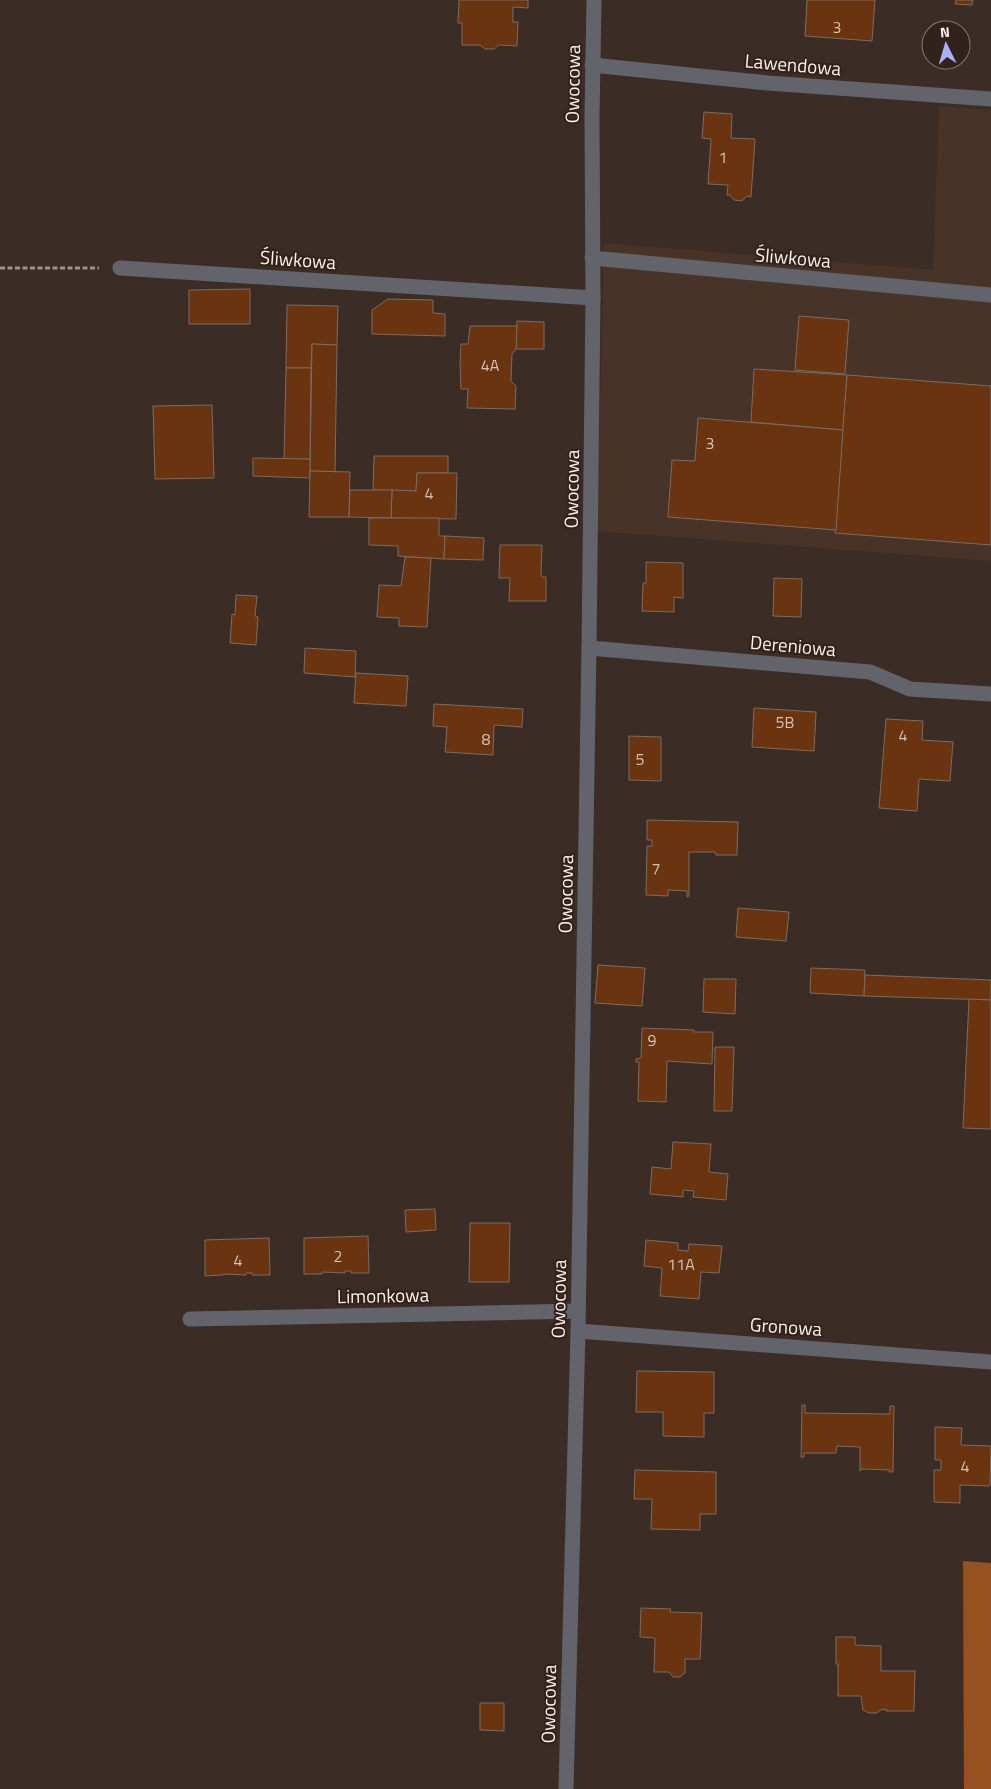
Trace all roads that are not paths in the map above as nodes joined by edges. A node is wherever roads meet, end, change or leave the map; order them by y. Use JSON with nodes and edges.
{"nodes":[{"id":1,"x":594,"y":0,"type":"edge"},
{"id":2,"x":592,"y":65,"type":"junction"},
{"id":3,"x":991,"y":99,"type":"edge"},
{"id":4,"x":592,"y":258,"type":"junction"},
{"id":5,"x":120,"y":268,"type":"road end"},
{"id":6,"x":991,"y":295,"type":"edge"},
{"id":7,"x":593,"y":298,"type":"junction"},
{"id":8,"x":589,"y":648,"type":"junction"},
{"id":9,"x":991,"y":694,"type":"edge"},
{"id":10,"x":578,"y":1311,"type":"junction"},
{"id":11,"x":190,"y":1319,"type":"dead end"},
{"id":12,"x":578,"y":1331,"type":"junction"},
{"id":13,"x":991,"y":1362,"type":"edge"},
{"id":14,"x":566,"y":1789,"type":"edge"}],
"edges":[{"from":1,"to":2,"type":"street","name":"Owocowa"},
{"from":2,"to":3,"type":"street","name":"Lawendowa"},
{"from":2,"to":4,"type":"street","name":"Owocowa"},
{"from":4,"to":6,"type":"street","name":"Śliwkowa"},
{"from":4,"to":7,"type":"street","name":"Owocowa"},
{"from":5,"to":7,"type":"street","name":"Śliwkowa"},
{"from":7,"to":8,"type":"street","name":"Owocowa"},
{"from":8,"to":9,"type":"street","name":"Dereniowa"},
{"from":8,"to":10,"type":"street","name":"Owocowa"},
{"from":10,"to":11,"type":"street","name":"Limonkowa"},
{"from":10,"to":12,"type":"street","name":"Owocowa"},
{"from":12,"to":13,"type":"street","name":"Gronowa"},
{"from":12,"to":14,"type":"street","name":"Owocowa"}]}
